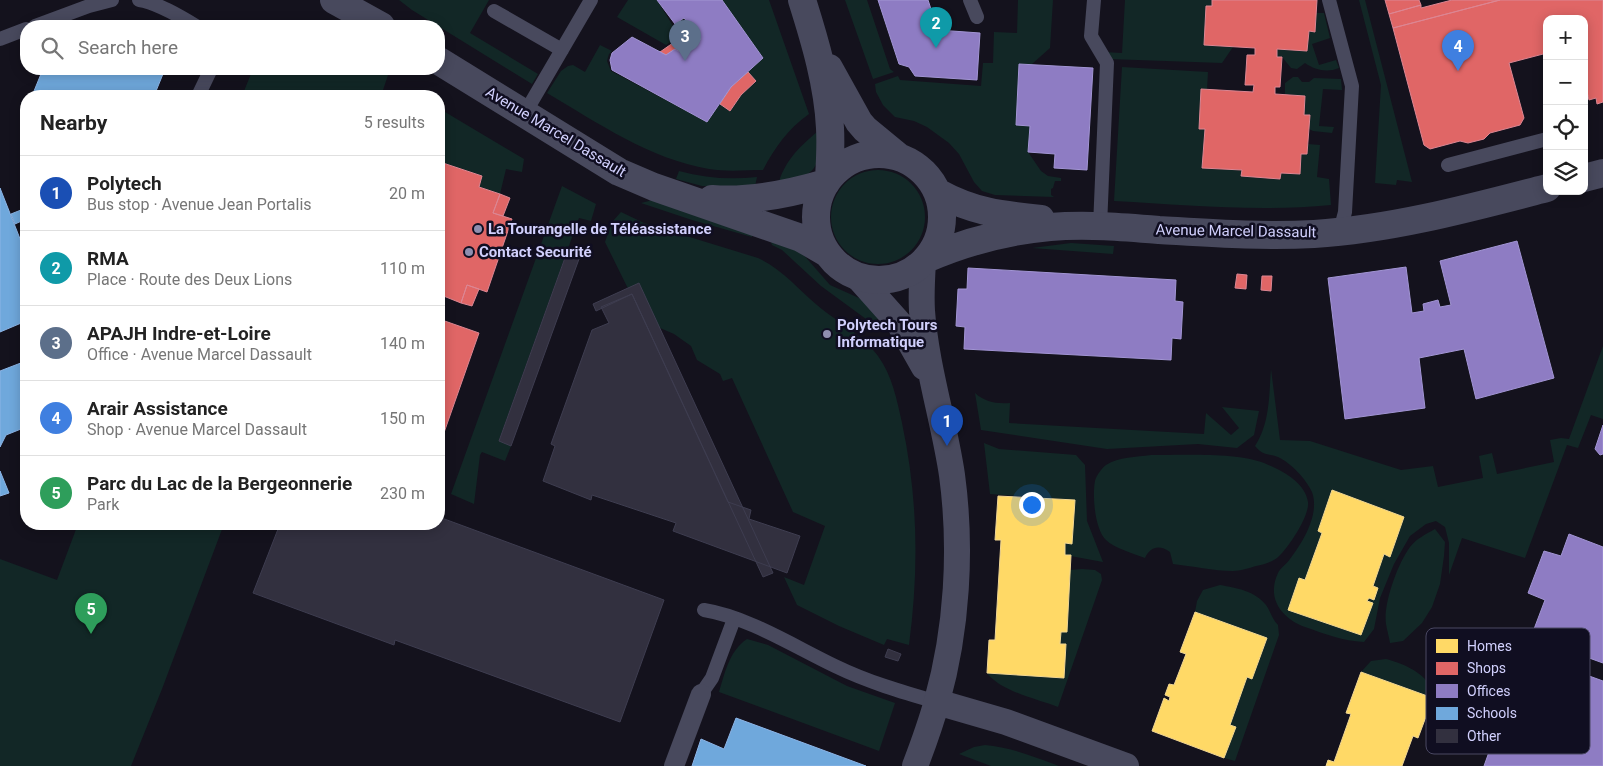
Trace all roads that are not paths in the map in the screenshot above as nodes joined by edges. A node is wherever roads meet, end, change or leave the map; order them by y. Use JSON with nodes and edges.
{"nodes":[{"id":1,"x":112,"y":0,"type":"edge"},
{"id":2,"x":139,"y":0,"type":"edge"},
{"id":3,"x":334,"y":0,"type":"edge"},
{"id":4,"x":591,"y":0,"type":"edge"},
{"id":5,"x":970,"y":0,"type":"edge"},
{"id":6,"x":1094,"y":0,"type":"edge"},
{"id":7,"x":1329,"y":0,"type":"edge"},
{"id":8,"x":804,"y":8,"type":"edge"},
{"id":9,"x":494,"y":11,"type":"dead end"},
{"id":10,"x":976,"y":17,"type":"dead end"},
{"id":11,"x":51,"y":20,"type":"edge"},
{"id":12,"x":185,"y":20,"type":"edge"},
{"id":13,"x":370,"y":20,"type":"edge"},
{"id":14,"x":20,"y":32,"type":"edge"},
{"id":15,"x":0,"y":39,"type":"edge"},
{"id":16,"x":562,"y":50,"type":"junction"},
{"id":17,"x":445,"y":65,"type":"edge"},
{"id":18,"x":208,"y":75,"type":"edge"},
{"id":19,"x":201,"y":90,"type":"edge"},
{"id":20,"x":524,"y":113,"type":"junction"},
{"id":21,"x":1543,"y":143,"type":"edge"},
{"id":22,"x":899,"y":157,"type":"junction"},
{"id":23,"x":1448,"y":165,"type":"dead end"},
{"id":24,"x":1603,"y":173,"type":"edge"},
{"id":25,"x":1588,"y":177,"type":"edge"},
{"id":26,"x":828,"y":180,"type":"junction"},
{"id":27,"x":1543,"y":189,"type":"edge"},
{"id":28,"x":937,"y":192,"type":"junction"},
{"id":29,"x":677,"y":194,"type":"junction"},
{"id":30,"x":1100,"y":226,"type":"junction"},
{"id":31,"x":1340,"y":232,"type":"junction"},
{"id":32,"x":827,"y":253,"type":"junction"},
{"id":33,"x":925,"y":261,"type":"junction"},
{"id":34,"x":857,"y":276,"type":"junction"},
{"id":35,"x":937,"y":398,"type":"junction"},
{"id":36,"x":704,"y":610,"type":"dead end"},
{"id":37,"x":734,"y":619,"type":"junction"},
{"id":38,"x":701,"y":694,"type":"joint"},
{"id":39,"x":937,"y":702,"type":"junction"},
{"id":40,"x":674,"y":766,"type":"edge"},
{"id":41,"x":915,"y":766,"type":"edge"},
{"id":42,"x":1126,"y":766,"type":"edge"}],
"edges":[{"from":1,"to":11,"type":"lane"},
{"from":2,"to":12,"type":"lane"},
{"from":3,"to":13,"type":"street"},
{"from":4,"to":16,"type":"lane"},
{"from":5,"to":10,"type":"lane"},
{"from":6,"to":30,"type":"lane"},
{"from":7,"to":31,"type":"lane"},
{"from":8,"to":22,"type":"street"},
{"from":8,"to":26,"type":"street"},
{"from":9,"to":16,"type":"lane"},
{"from":14,"to":15,"type":"lane"},
{"from":16,"to":20,"type":"lane"},
{"from":17,"to":20,"type":"street","name":"Avenue Marcel Dassault"},
{"from":18,"to":19,"type":"lane"},
{"from":20,"to":29,"type":"street","name":"Avenue Marcel Dassault"},
{"from":21,"to":23,"type":"lane"},
{"from":22,"to":26,"type":"street"},
{"from":22,"to":28,"type":"street"},
{"from":24,"to":25,"type":"street"},
{"from":26,"to":29,"type":"street","name":"Avenue Marcel Dassault"},
{"from":26,"to":32,"type":"street"},
{"from":27,"to":31,"type":"street","name":"Avenue Marcel Dassault"},
{"from":28,"to":30,"type":"street","name":"Avenue Marcel Dassault"},
{"from":28,"to":33,"type":"street"},
{"from":29,"to":32,"type":"street","name":"Avenue Marcel Dassault"},
{"from":30,"to":31,"type":"street","name":"Avenue Marcel Dassault"},
{"from":30,"to":33,"type":"street","name":"Avenue Marcel Dassault"},
{"from":32,"to":34,"type":"street"},
{"from":33,"to":34,"type":"street"},
{"from":33,"to":35,"type":"street"},
{"from":34,"to":35,"type":"street"},
{"from":35,"to":39,"type":"street"},
{"from":36,"to":37,"type":"lane"},
{"from":37,"to":38,"type":"lane"},
{"from":37,"to":39,"type":"lane"},
{"from":38,"to":40,"type":"street"},
{"from":39,"to":41,"type":"street"},
{"from":39,"to":42,"type":"street"}]}
